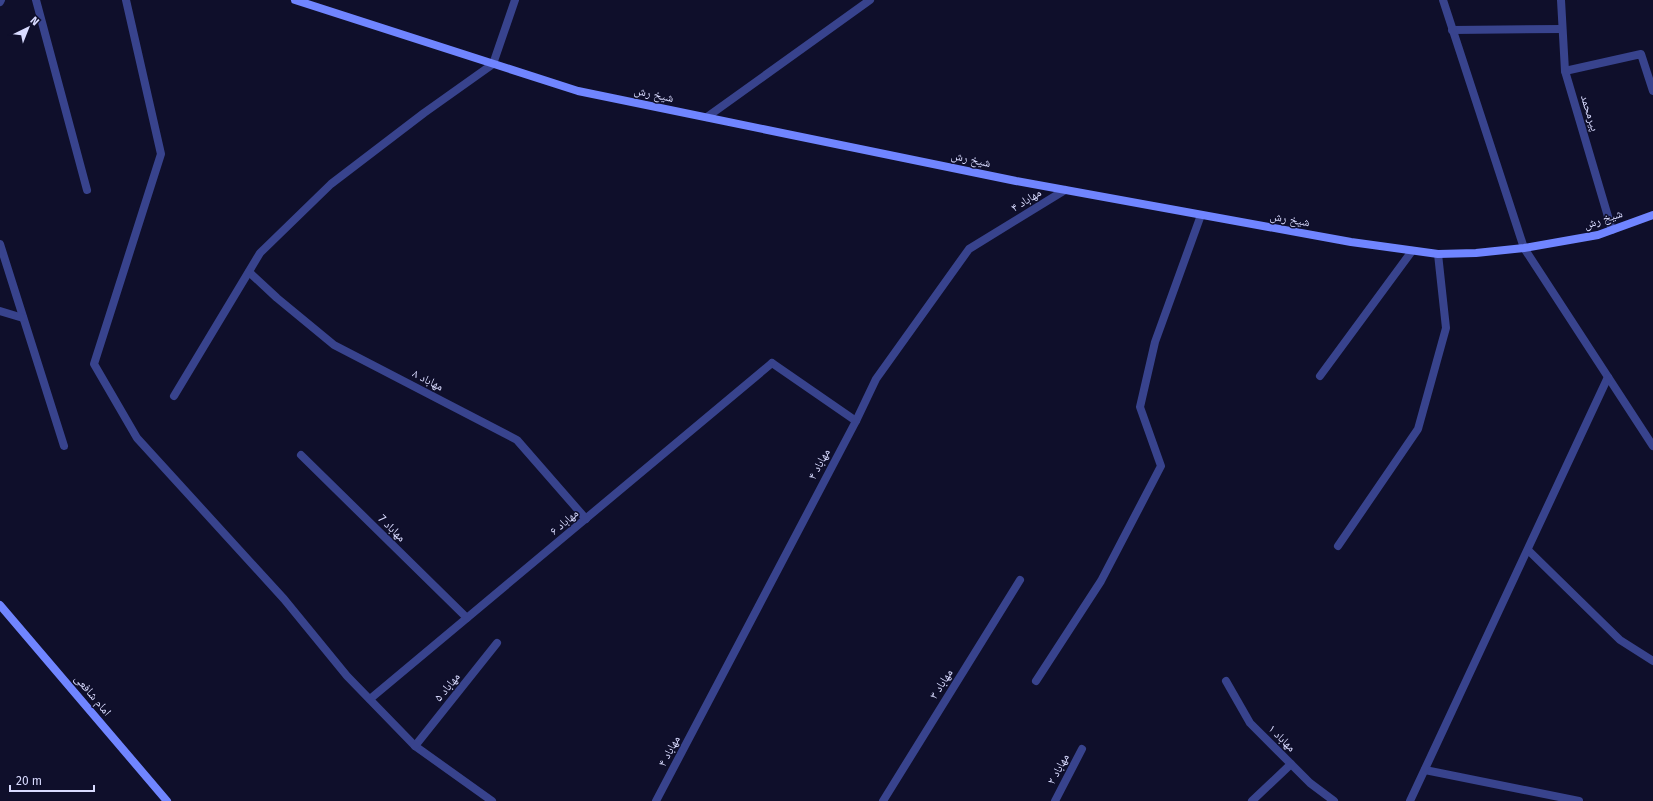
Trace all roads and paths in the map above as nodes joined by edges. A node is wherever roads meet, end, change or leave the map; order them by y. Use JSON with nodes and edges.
{"nodes":[{"id":1,"x":36,"y":0,"type":"edge"},
{"id":2,"x":126,"y":0,"type":"edge"},
{"id":3,"x":294,"y":0,"type":"edge"},
{"id":4,"x":515,"y":0,"type":"edge"},
{"id":5,"x":870,"y":0,"type":"edge"},
{"id":6,"x":1443,"y":0,"type":"edge"},
{"id":7,"x":1560,"y":0,"type":"edge"},
{"id":8,"x":1562,"y":29,"type":"junction"},
{"id":9,"x":1452,"y":30,"type":"junction"},
{"id":10,"x":493,"y":64,"type":"junction"},
{"id":11,"x":1565,"y":71,"type":"junction"},
{"id":12,"x":1653,"y":91,"type":"edge"},
{"id":13,"x":707,"y":117,"type":"junction"},
{"id":14,"x":87,"y":190,"type":"dead end"},
{"id":15,"x":1065,"y":190,"type":"junction"},
{"id":16,"x":1653,"y":214,"type":"edge"},
{"id":17,"x":1201,"y":215,"type":"junction"},
{"id":18,"x":1612,"y":230,"type":"junction"},
{"id":19,"x":0,"y":244,"type":"edge"},
{"id":20,"x":1524,"y":248,"type":"junction"},
{"id":21,"x":1412,"y":251,"type":"junction"},
{"id":22,"x":1438,"y":254,"type":"junction"},
{"id":23,"x":249,"y":272,"type":"junction"},
{"id":24,"x":0,"y":312,"type":"edge"},
{"id":25,"x":23,"y":318,"type":"junction"},
{"id":26,"x":1320,"y":376,"type":"dead end"},
{"id":27,"x":1608,"y":377,"type":"junction"},
{"id":28,"x":174,"y":396,"type":"dead end"},
{"id":29,"x":856,"y":420,"type":"junction"},
{"id":30,"x":64,"y":446,"type":"dead end"},
{"id":31,"x":1653,"y":446,"type":"edge"},
{"id":32,"x":301,"y":455,"type":"dead end"},
{"id":33,"x":586,"y":519,"type":"junction"},
{"id":34,"x":1338,"y":546,"type":"dead end"},
{"id":35,"x":1528,"y":550,"type":"junction"},
{"id":36,"x":1020,"y":580,"type":"dead end"},
{"id":37,"x":0,"y":605,"type":"edge"},
{"id":38,"x":468,"y":618,"type":"junction"},
{"id":39,"x":497,"y":642,"type":"dead end"},
{"id":40,"x":1653,"y":661,"type":"edge"},
{"id":41,"x":1036,"y":681,"type":"dead end"},
{"id":42,"x":1226,"y":681,"type":"dead end"},
{"id":43,"x":370,"y":699,"type":"junction"},
{"id":44,"x":415,"y":746,"type":"junction"},
{"id":45,"x":1082,"y":749,"type":"dead end"},
{"id":46,"x":1291,"y":764,"type":"junction"},
{"id":47,"x":1425,"y":770,"type":"junction"},
{"id":48,"x":167,"y":801,"type":"edge"},
{"id":49,"x":492,"y":801,"type":"edge"},
{"id":50,"x":656,"y":801,"type":"edge"},
{"id":51,"x":883,"y":801,"type":"edge"},
{"id":52,"x":1055,"y":801,"type":"edge"},
{"id":53,"x":1252,"y":801,"type":"edge"},
{"id":54,"x":1334,"y":801,"type":"edge"},
{"id":55,"x":1410,"y":801,"type":"edge"},
{"id":56,"x":1579,"y":801,"type":"edge"}],
"edges":[{"from":1,"to":14,"type":"street"},
{"from":2,"to":43,"type":"street"},
{"from":3,"to":10,"type":"street","name":"شیخ رش"},
{"from":4,"to":10,"type":"street"},
{"from":5,"to":13,"type":"street"},
{"from":6,"to":9,"type":"street"},
{"from":7,"to":8,"type":"street","name":"پیرمحمد"},
{"from":8,"to":9,"type":"street"},
{"from":8,"to":11,"type":"street","name":"پیرمحمد"},
{"from":9,"to":20,"type":"street"},
{"from":10,"to":13,"type":"street","name":"شیخ رش"},
{"from":10,"to":23,"type":"street"},
{"from":11,"to":12,"type":"street"},
{"from":11,"to":18,"type":"street","name":"پیرمحمد"},
{"from":13,"to":15,"type":"street","name":"شیخ رش"},
{"from":15,"to":17,"type":"street","name":"شیخ رش"},
{"from":15,"to":29,"type":"street","name":"مهاباد ۴"},
{"from":16,"to":18,"type":"street","name":"شیخ رش"},
{"from":17,"to":21,"type":"street","name":"شیخ رش"},
{"from":17,"to":41,"type":"street"},
{"from":18,"to":20,"type":"street","name":"شیخ رش"},
{"from":19,"to":25,"type":"street"},
{"from":20,"to":22,"type":"street","name":"شیخ رش"},
{"from":20,"to":27,"type":"street"},
{"from":21,"to":22,"type":"street","name":"شیخ رش"},
{"from":21,"to":26,"type":"street"},
{"from":22,"to":34,"type":"street"},
{"from":23,"to":28,"type":"street"},
{"from":23,"to":33,"type":"street","name":"مهاباد ۸"},
{"from":24,"to":25,"type":"street"},
{"from":25,"to":30,"type":"street"},
{"from":27,"to":31,"type":"street"},
{"from":27,"to":35,"type":"street"},
{"from":29,"to":33,"type":"street","name":"مهاباد ۶"},
{"from":29,"to":50,"type":"street","name":"مهاباد ۴"},
{"from":32,"to":38,"type":"street","name":"مهاباد 7"},
{"from":33,"to":38,"type":"street","name":"مهاباد ۶"},
{"from":35,"to":40,"type":"street"},
{"from":35,"to":47,"type":"street"},
{"from":36,"to":51,"type":"street","name":"مهاباد ۳"},
{"from":37,"to":48,"type":"street","name":"امام شافعی"},
{"from":38,"to":43,"type":"street","name":"مهاباد ۶"},
{"from":39,"to":44,"type":"street","name":"مهاباد ۵"},
{"from":42,"to":46,"type":"street","name":"مهاباد ۱"},
{"from":43,"to":44,"type":"street"},
{"from":44,"to":49,"type":"street"},
{"from":45,"to":52,"type":"street","name":"مهاباد ۲"},
{"from":46,"to":53,"type":"street"},
{"from":46,"to":54,"type":"street","name":"مهاباد ۱"},
{"from":47,"to":55,"type":"street"},
{"from":47,"to":56,"type":"street"}]}
